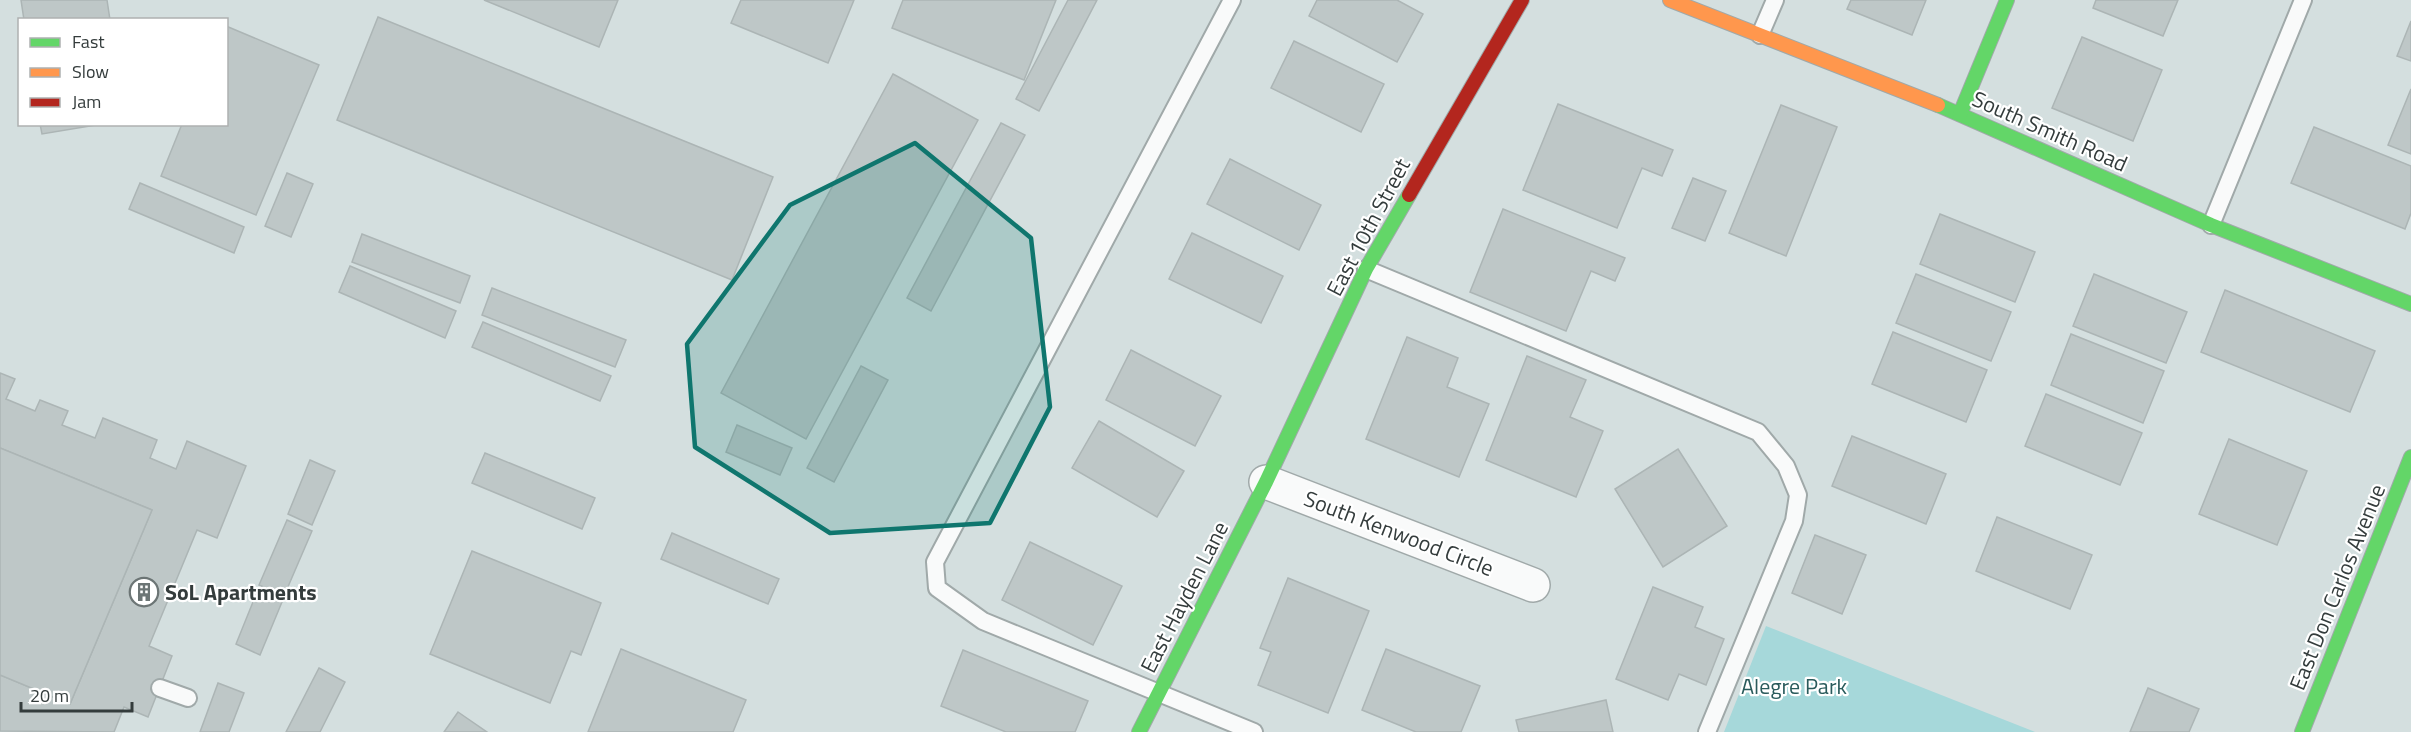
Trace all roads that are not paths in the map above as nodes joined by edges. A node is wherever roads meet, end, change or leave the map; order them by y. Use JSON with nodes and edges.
{"nodes":[{"id":1,"x":1232,"y":0,"type":"edge"},
{"id":2,"x":1522,"y":0,"type":"edge"},
{"id":3,"x":1670,"y":0,"type":"edge"},
{"id":4,"x":1775,"y":0,"type":"edge"},
{"id":5,"x":2007,"y":0,"type":"edge"},
{"id":6,"x":2303,"y":0,"type":"edge"},
{"id":7,"x":1760,"y":35,"type":"junction"},
{"id":8,"x":1960,"y":114,"type":"junction"},
{"id":9,"x":2211,"y":225,"type":"junction"},
{"id":10,"x":1366,"y":269,"type":"junction"},
{"id":11,"x":2411,"y":304,"type":"edge"},
{"id":12,"x":2411,"y":457,"type":"edge"},
{"id":13,"x":1266,"y":482,"type":"junction"},
{"id":14,"x":1533,"y":585,"type":"dead end"},
{"id":15,"x":160,"y":688,"type":"dead end"},
{"id":16,"x":1160,"y":692,"type":"junction"},
{"id":17,"x":188,"y":698,"type":"dead end"},
{"id":18,"x":1139,"y":732,"type":"edge"},
{"id":19,"x":1254,"y":732,"type":"edge"},
{"id":20,"x":1707,"y":732,"type":"edge"},
{"id":21,"x":2302,"y":732,"type":"edge"}],
"edges":[{"from":1,"to":16,"type":"lane"},
{"from":2,"to":10,"type":"street","name":"East 10th Street"},
{"from":3,"to":7,"type":"street","name":"South Smith Road"},
{"from":4,"to":7,"type":"lane"},
{"from":5,"to":8,"type":"street"},
{"from":6,"to":9,"type":"lane"},
{"from":7,"to":8,"type":"street","name":"South Smith Road"},
{"from":8,"to":9,"type":"street","name":"South Smith Road"},
{"from":9,"to":11,"type":"street","name":"South Smith Road"},
{"from":10,"to":13,"type":"street","name":"East 10th Street"},
{"from":10,"to":20,"type":"lane"},
{"from":12,"to":21,"type":"street","name":"East Don Carlos Avenue"},
{"from":13,"to":14,"type":"street","name":"South Kenwood Circle"},
{"from":13,"to":16,"type":"street","name":"East Hayden Lane"},
{"from":15,"to":17,"type":"lane"},
{"from":16,"to":18,"type":"street","name":"East Hayden Lane"},
{"from":16,"to":19,"type":"lane"}]}
